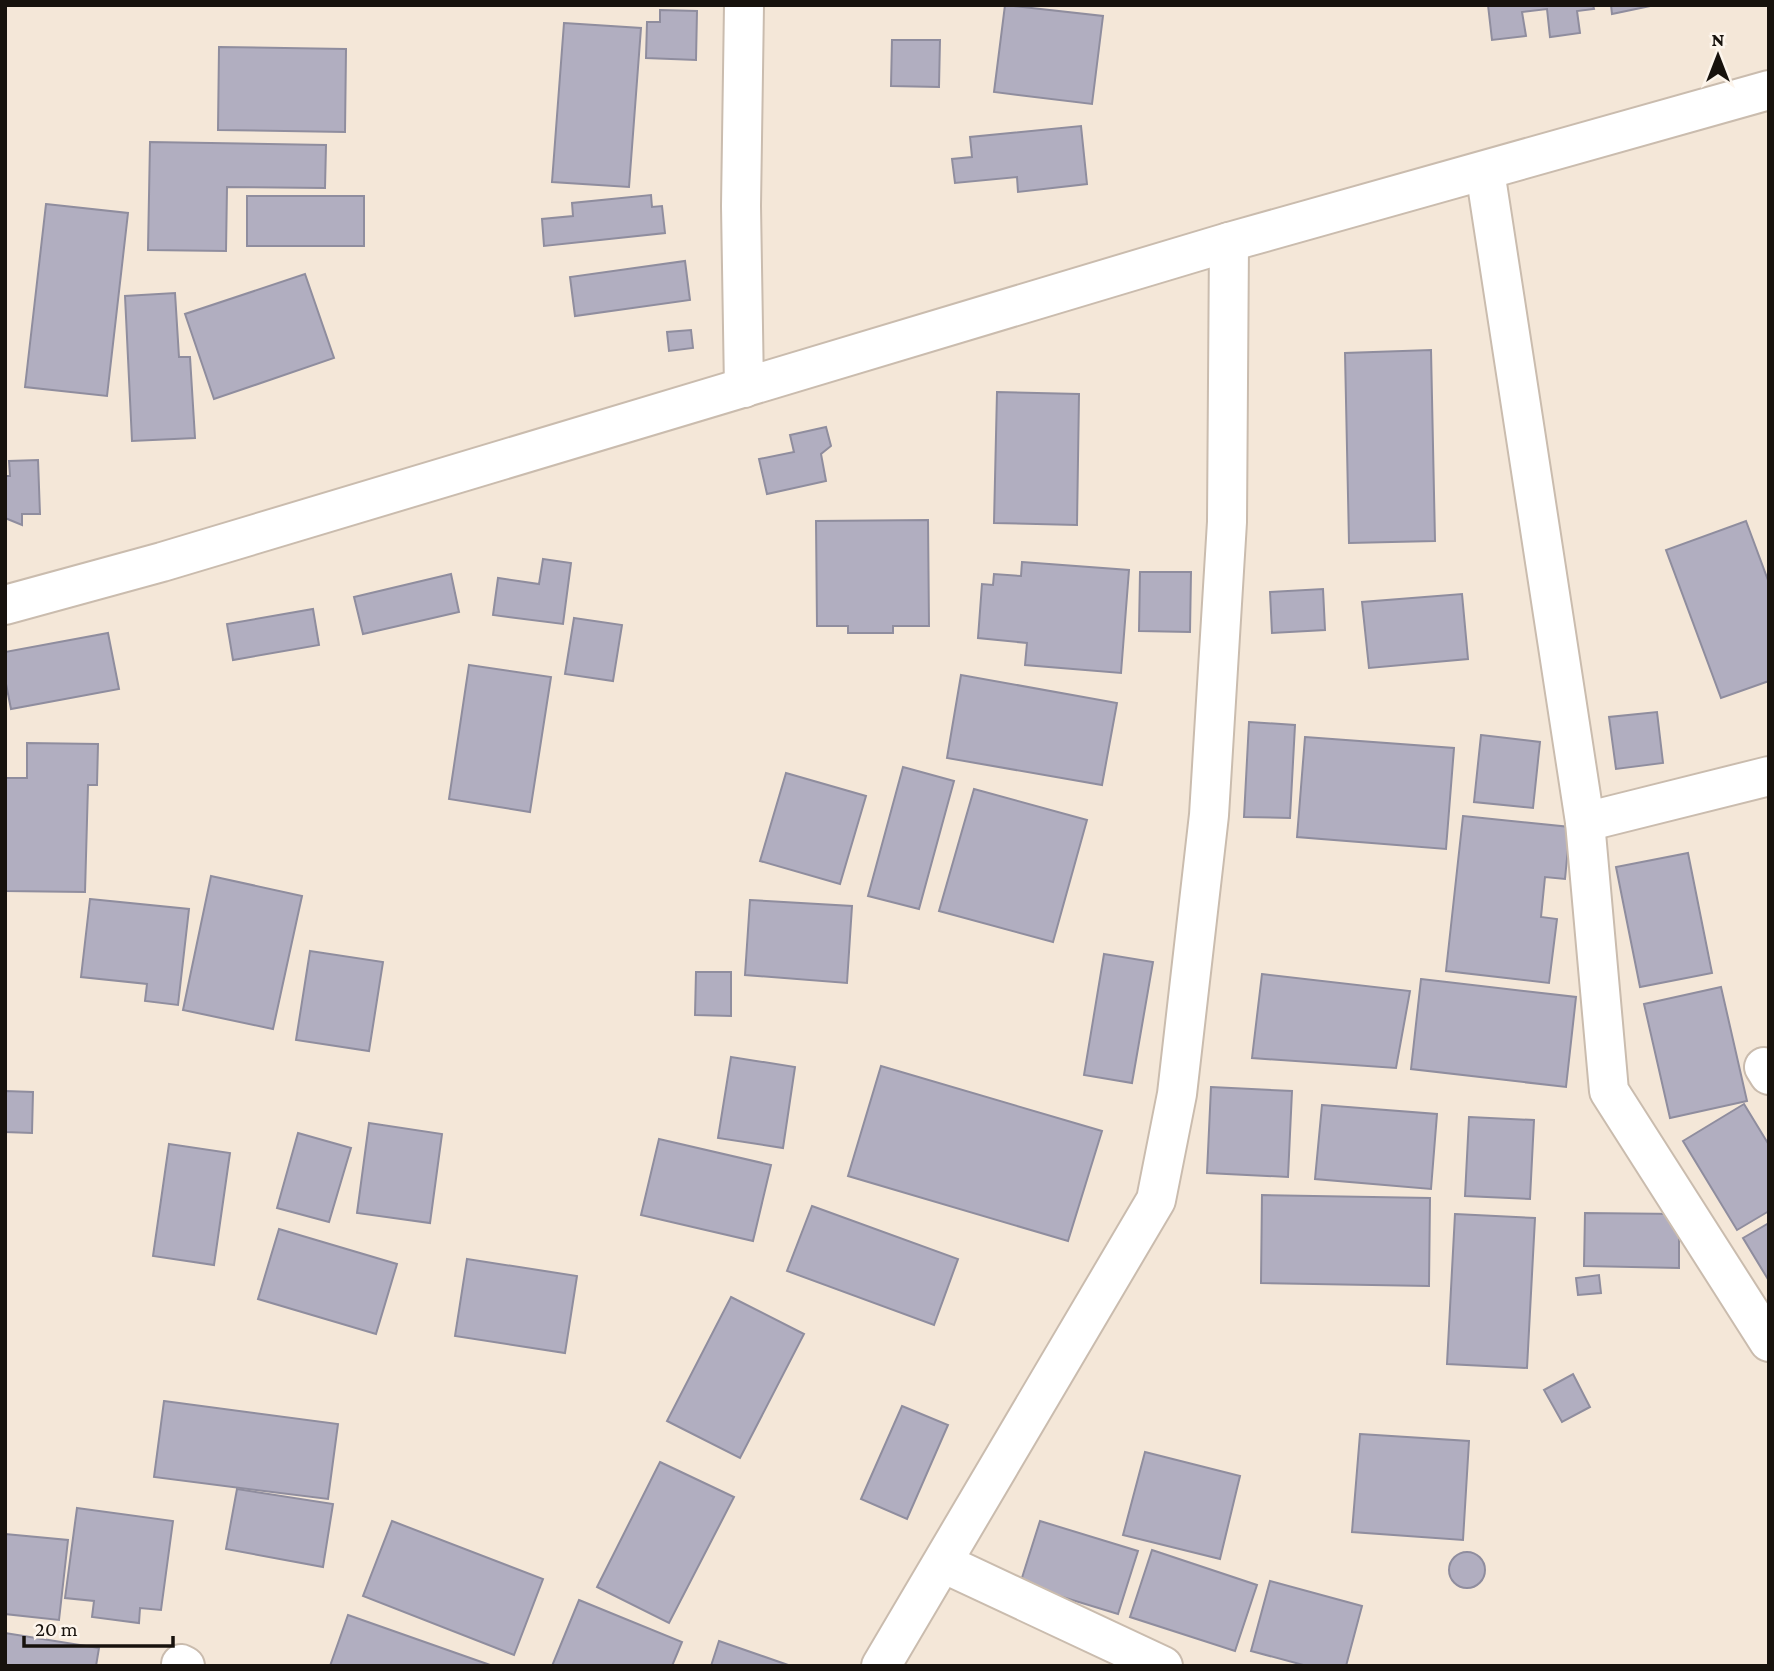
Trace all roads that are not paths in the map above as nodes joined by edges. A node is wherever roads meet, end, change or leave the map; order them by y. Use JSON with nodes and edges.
{"nodes":[{"id":1,"x":744,"y":5,"type":"edge"},
{"id":2,"x":1769,"y":90,"type":"edge"},
{"id":3,"x":1485,"y":171,"type":"junction"},
{"id":4,"x":1229,"y":242,"type":"junction"},
{"id":5,"x":744,"y":388,"type":"junction"},
{"id":6,"x":5,"y":605,"type":"edge"},
{"id":7,"x":1769,"y":776,"type":"edge"},
{"id":8,"x":1585,"y":822,"type":"junction"},
{"id":9,"x":1769,"y":1342,"type":"edge"},
{"id":10,"x":943,"y":1563,"type":"junction"},
{"id":11,"x":881,"y":1666,"type":"edge"},
{"id":12,"x":1163,"y":1666,"type":"edge"}],
"edges":[{"from":1,"to":5,"type":"street"},
{"from":2,"to":3,"type":"street"},
{"from":3,"to":4,"type":"street"},
{"from":3,"to":8,"type":"street"},
{"from":4,"to":5,"type":"street"},
{"from":4,"to":10,"type":"street"},
{"from":5,"to":6,"type":"street"},
{"from":7,"to":8,"type":"street"},
{"from":8,"to":9,"type":"street"},
{"from":10,"to":11,"type":"street"},
{"from":10,"to":12,"type":"street"}]}
